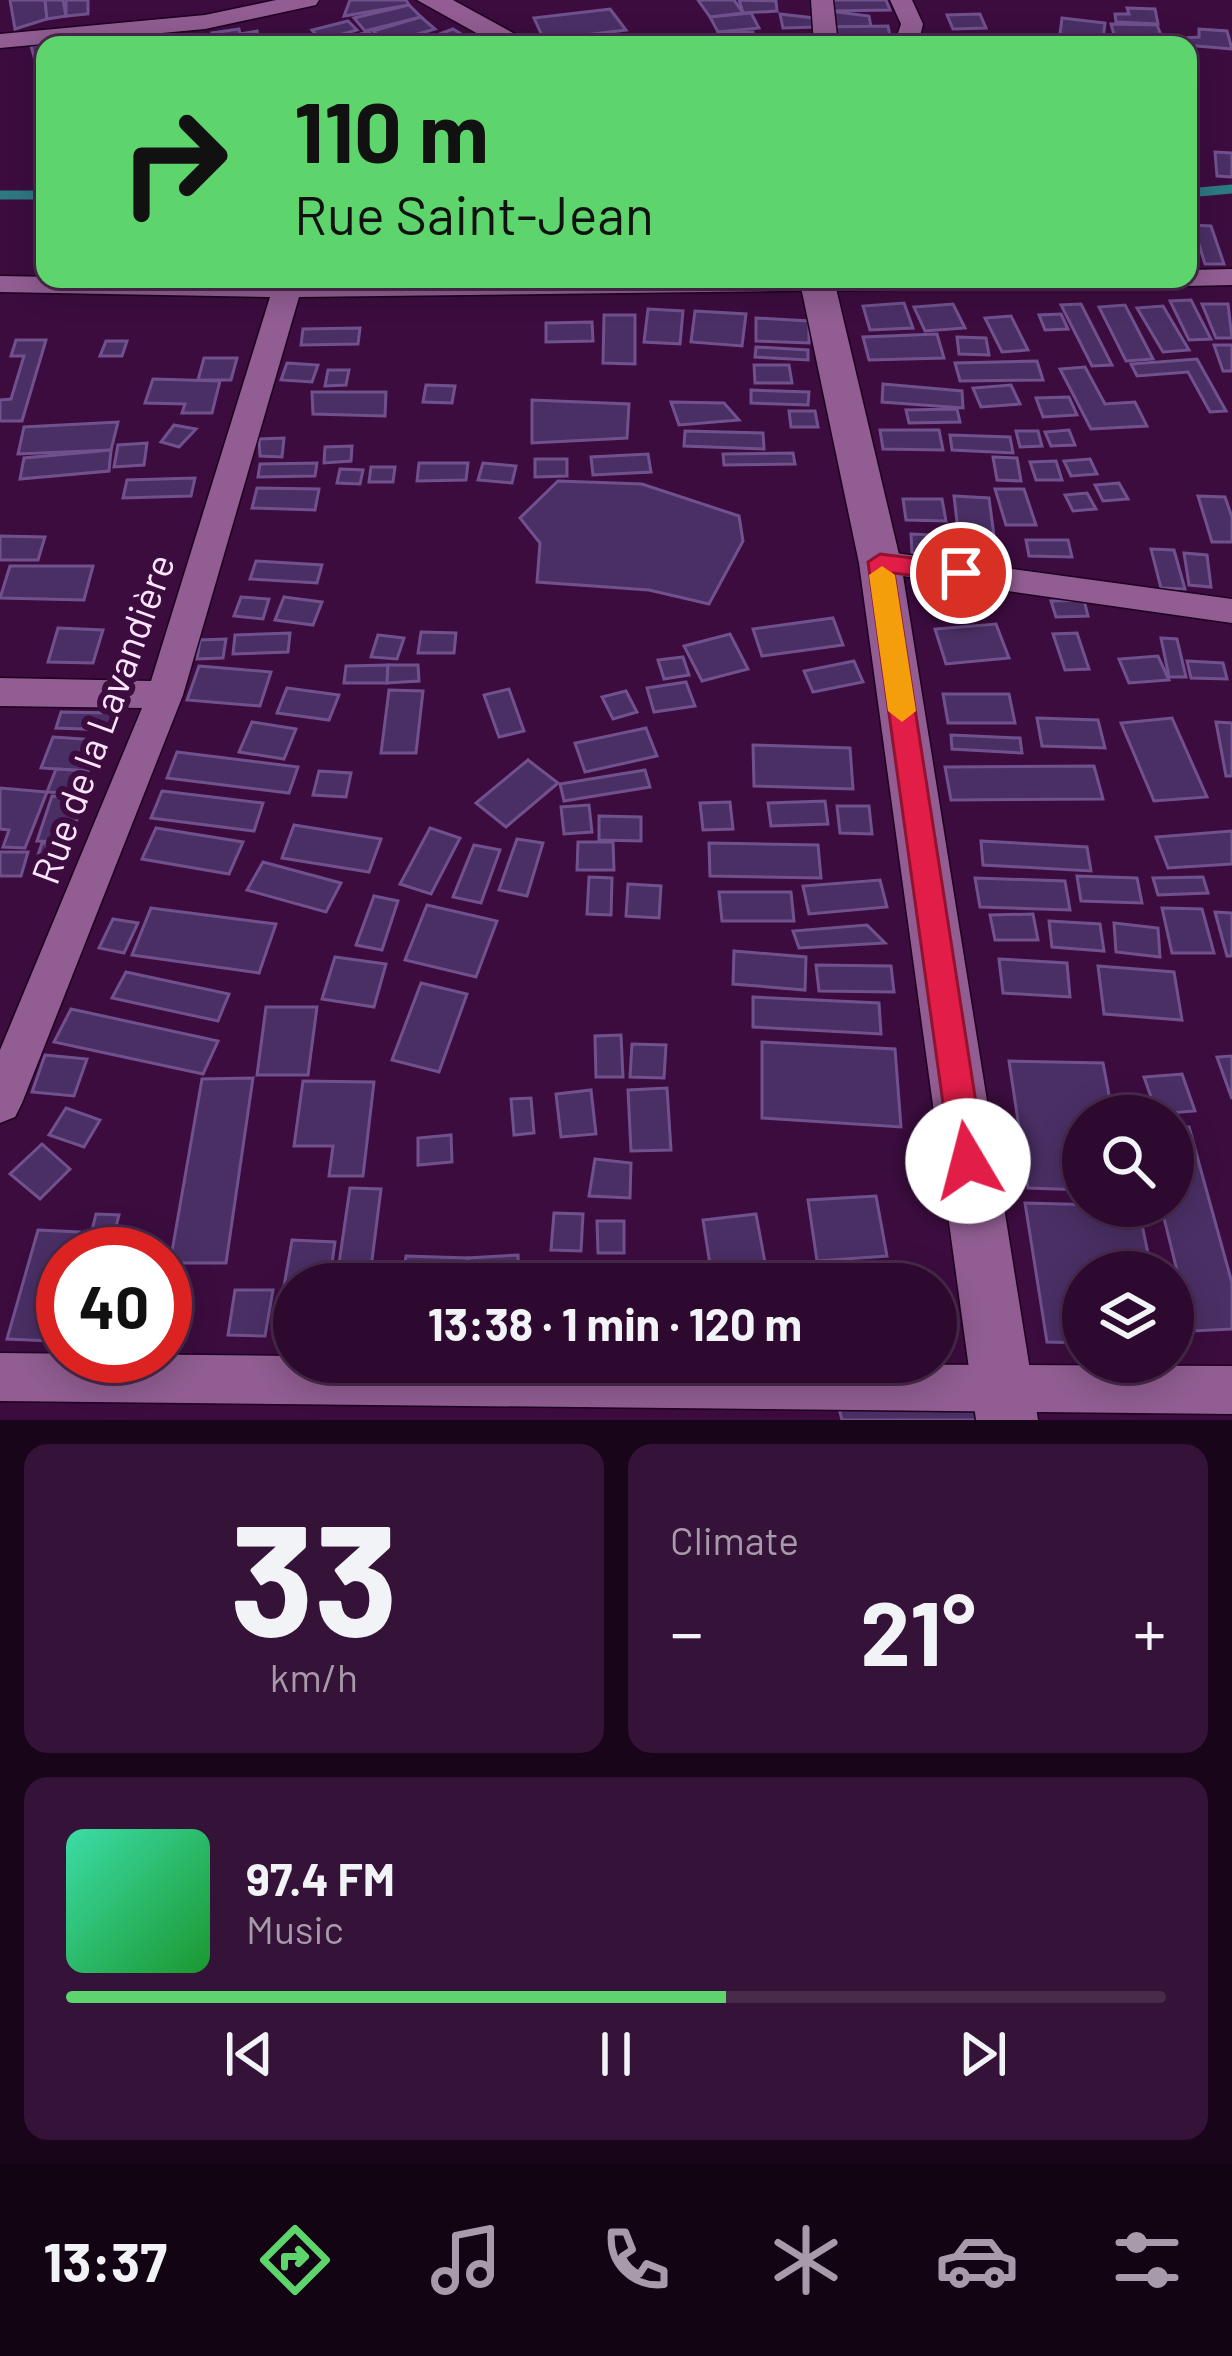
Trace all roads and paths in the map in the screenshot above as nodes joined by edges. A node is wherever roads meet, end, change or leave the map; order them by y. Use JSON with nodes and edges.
{"nodes":[{"id":1,"x":308,"y":0,"type":"edge"},
{"id":2,"x":431,"y":0,"type":"edge"},
{"id":3,"x":822,"y":0,"type":"edge"},
{"id":4,"x":901,"y":0,"type":"edge"},
{"id":5,"x":54,"y":36,"type":"edge"},
{"id":6,"x":502,"y":36,"type":"edge"},
{"id":7,"x":825,"y":36,"type":"edge"},
{"id":8,"x":909,"y":36,"type":"edge"},
{"id":9,"x":36,"y":38,"type":"edge"},
{"id":10,"x":0,"y":41,"type":"edge"},
{"id":11,"x":1232,"y":277,"type":"edge"},
{"id":12,"x":1197,"y":278,"type":"edge"},
{"id":13,"x":0,"y":284,"type":"edge"},
{"id":14,"x":36,"y":285,"type":"edge"},
{"id":15,"x":230,"y":288,"type":"edge"},
{"id":16,"x":353,"y":288,"type":"edge"},
{"id":17,"x":817,"y":288,"type":"edge"},
{"id":18,"x":287,"y":289,"type":"junction"},
{"id":19,"x":880,"y":562,"type":"junction"},
{"id":20,"x":1232,"y":611,"type":"edge"},
{"id":21,"x":0,"y":692,"type":"edge"},
{"id":22,"x":165,"y":695,"type":"junction"},
{"id":23,"x":0,"y":1102,"type":"edge"},
{"id":24,"x":0,"y":1377,"type":"edge"},
{"id":25,"x":1232,"y":1390,"type":"edge"},
{"id":26,"x":1005,"y":1406,"type":"edge"}],
"edges":[{"from":1,"to":5,"type":"street"},
{"from":2,"to":6,"type":"street"},
{"from":3,"to":7,"type":"street"},
{"from":4,"to":8,"type":"street"},
{"from":9,"to":10,"type":"street"},
{"from":11,"to":12,"type":"street"},
{"from":13,"to":14,"type":"street"},
{"from":15,"to":18,"type":"street"},
{"from":16,"to":18,"type":"street"},
{"from":17,"to":19,"type":"street"},
{"from":18,"to":22,"type":"street","name":"Rue de la Lavandière"},
{"from":19,"to":20,"type":"street"},
{"from":19,"to":26,"type":"street"},
{"from":21,"to":22,"type":"street"},
{"from":22,"to":23,"type":"street","name":"Rue de la Lavandière"},
{"from":24,"to":26,"type":"street"},
{"from":25,"to":26,"type":"street"}]}
